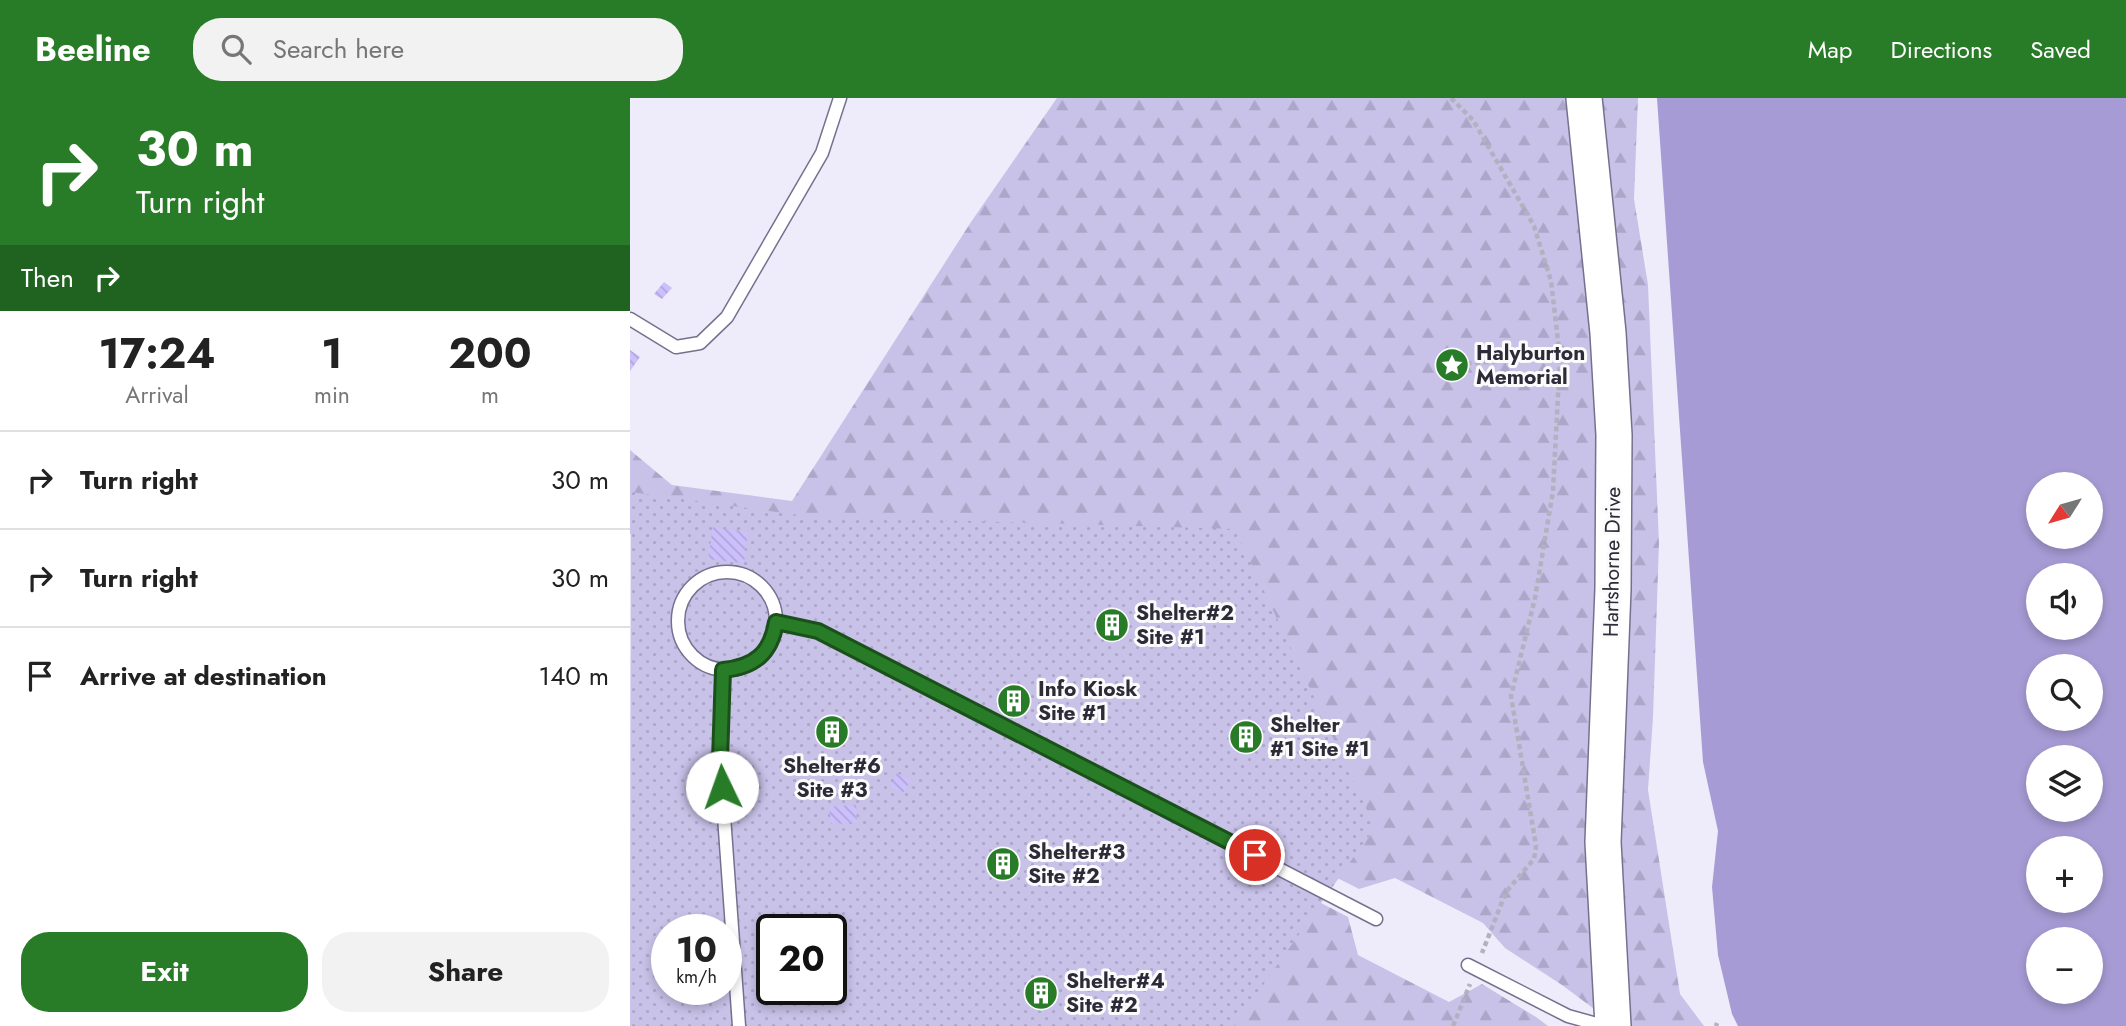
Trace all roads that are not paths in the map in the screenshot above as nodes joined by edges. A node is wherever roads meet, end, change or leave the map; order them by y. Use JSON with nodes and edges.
{"nodes":[{"id":1,"x":839,"y":98,"type":"edge"},
{"id":2,"x":1584,"y":98,"type":"edge"},
{"id":3,"x":630,"y":319,"type":"edge"},
{"id":4,"x":776,"y":622,"type":"junction"},
{"id":5,"x":723,"y":670,"type":"junction"},
{"id":6,"x":1376,"y":919,"type":"dead end"},
{"id":7,"x":1472,"y":967,"type":"road end"},
{"id":8,"x":739,"y":1026,"type":"edge"},
{"id":9,"x":1604,"y":1026,"type":"edge"},
{"id":10,"x":1613,"y":1026,"type":"edge"}],
"edges":[{"from":1,"to":3,"type":"lane"},
{"from":2,"to":10,"type":"main road","name":"Hartshorne Drive"},
{"from":4,"to":5,"type":"lane"},
{"from":4,"to":5,"type":"lane"},
{"from":4,"to":6,"type":"lane"},
{"from":5,"to":8,"type":"lane"},
{"from":7,"to":9,"type":"lane"}]}
